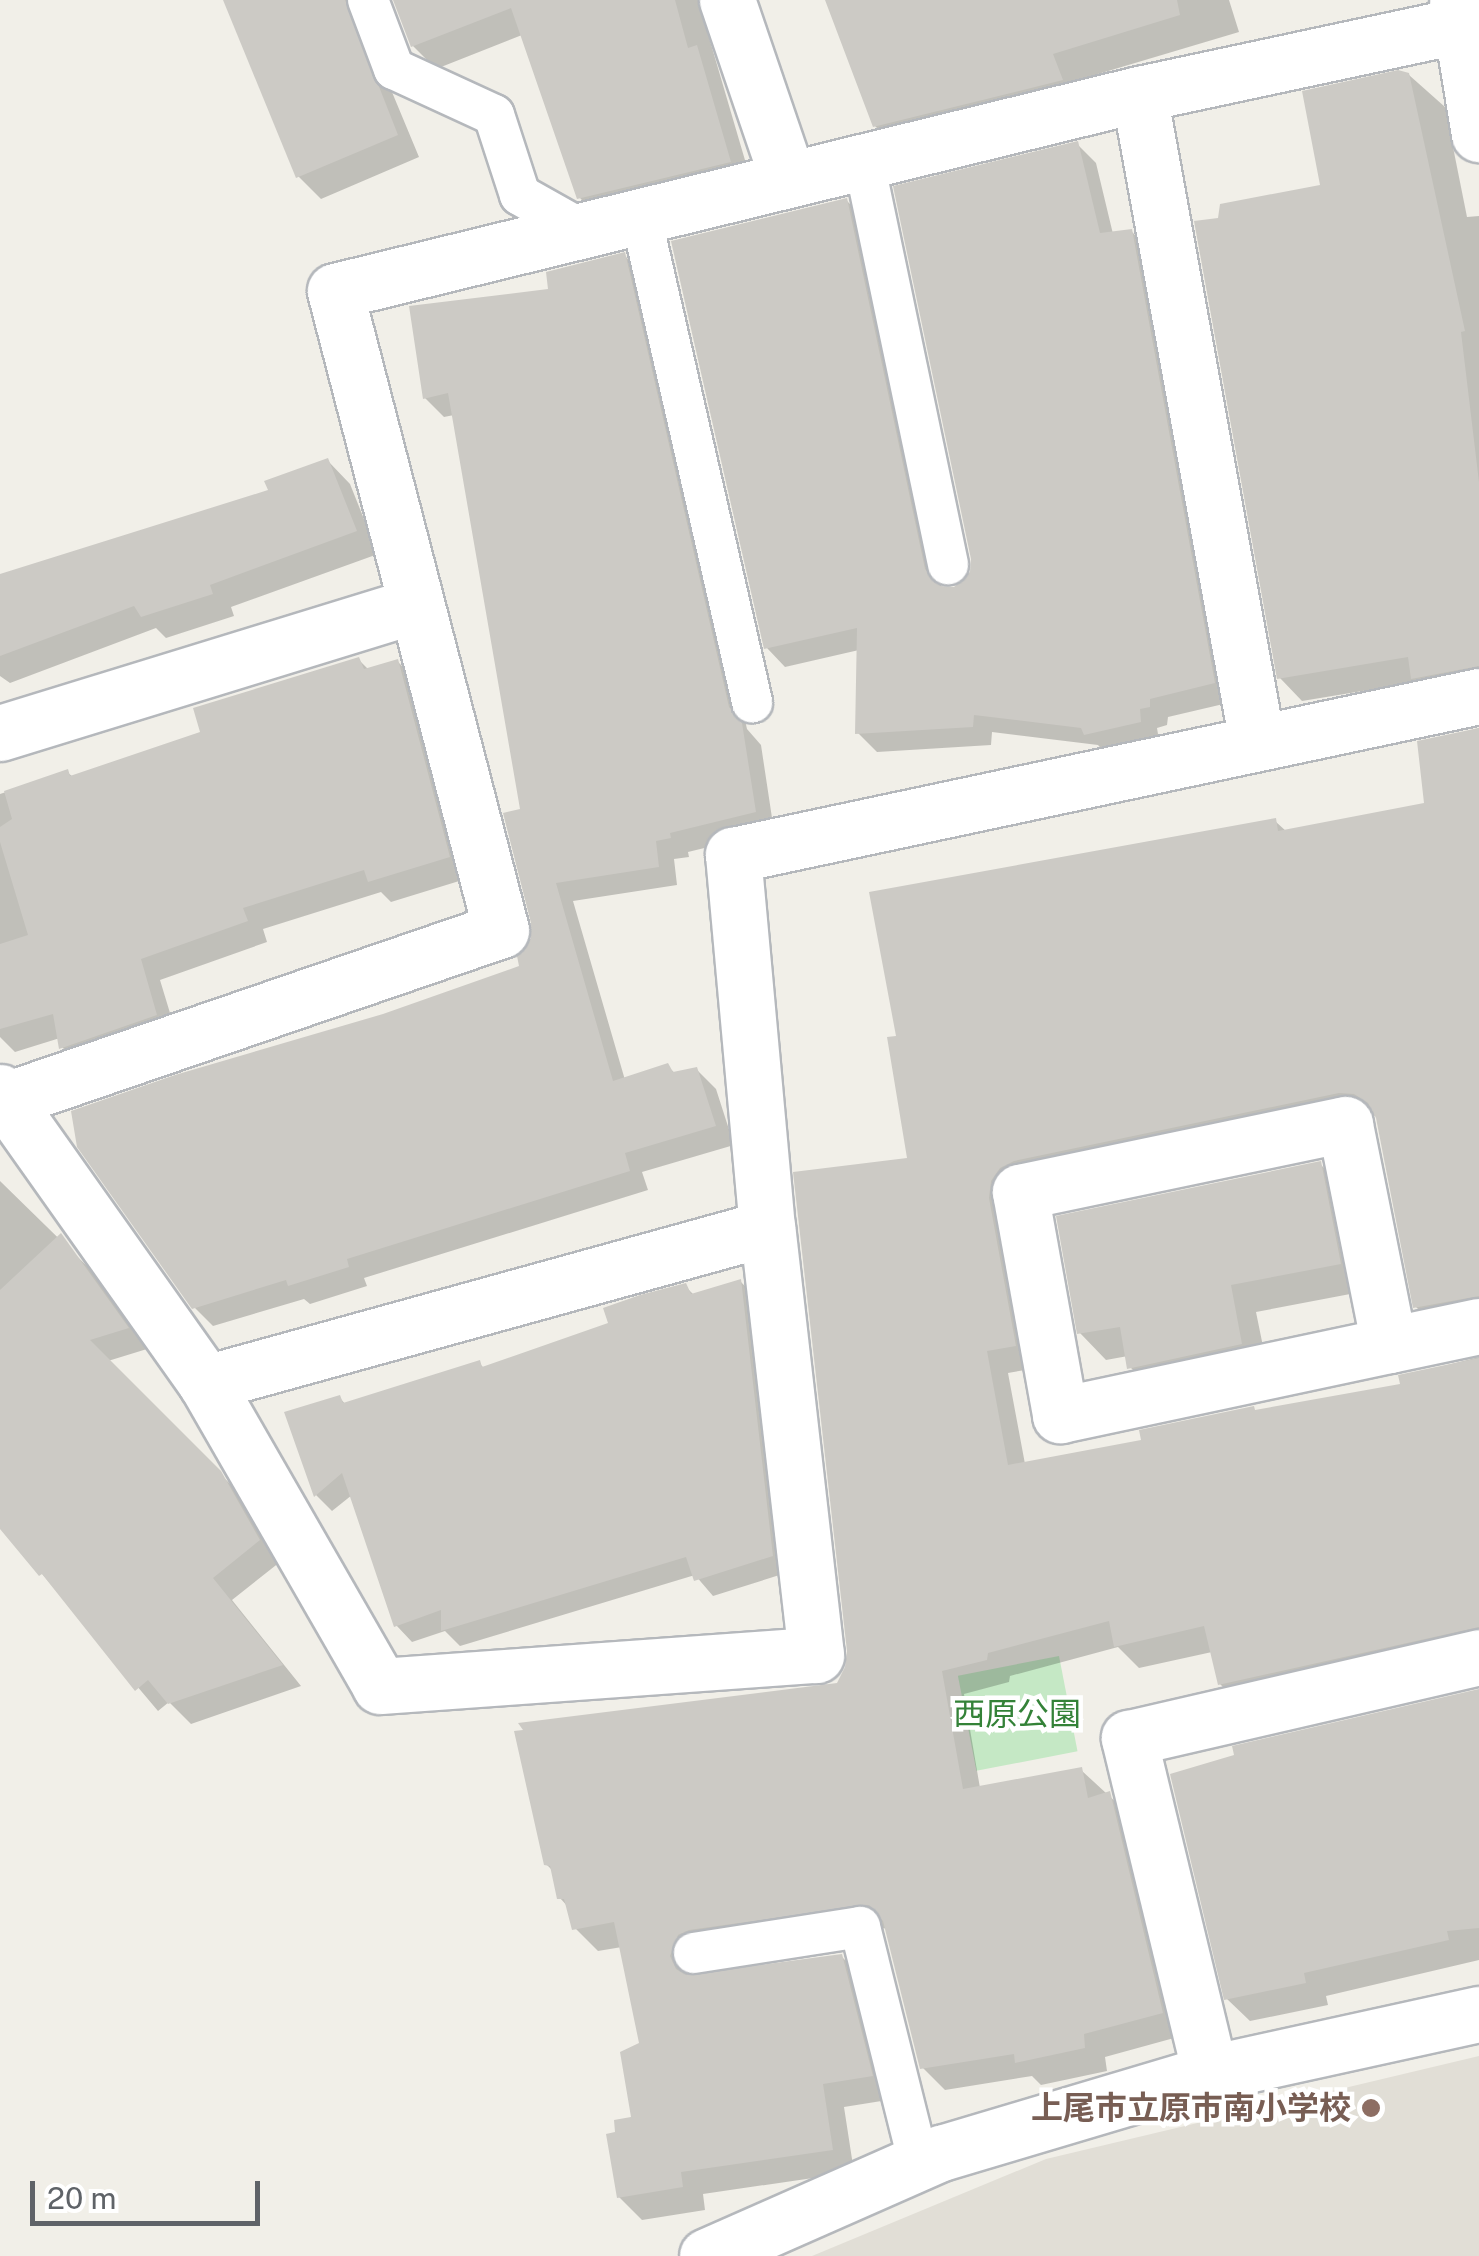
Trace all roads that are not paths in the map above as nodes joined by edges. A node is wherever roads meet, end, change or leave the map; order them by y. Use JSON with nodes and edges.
{"nodes":[{"id":1,"x":368,"y":0,"type":"edge"},
{"id":2,"x":727,"y":0,"type":"edge"},
{"id":3,"x":1459,"y":12,"type":"edge"},
{"id":4,"x":1139,"y":94,"type":"junction"},
{"id":5,"x":1479,"y":134,"type":"edge"},
{"id":6,"x":864,"y":162,"type":"junction"},
{"id":7,"x":788,"y":179,"type":"junction"},
{"id":8,"x":641,"y":218,"type":"junction"},
{"id":9,"x":586,"y":232,"type":"junction"},
{"id":10,"x":948,"y":564,"type":"dead end"},
{"id":11,"x":416,"y":605,"type":"junction"},
{"id":12,"x":1479,"y":696,"type":"edge"},
{"id":13,"x":752,"y":702,"type":"dead end"},
{"id":14,"x":0,"y":732,"type":"edge"},
{"id":15,"x":1257,"y":742,"type":"junction"},
{"id":16,"x":3,"y":1096,"type":"edge"},
{"id":17,"x":767,"y":1228,"type":"junction"},
{"id":18,"x":1479,"y":1326,"type":"edge"},
{"id":19,"x":1390,"y":1346,"type":"junction"},
{"id":20,"x":206,"y":1383,"type":"junction"},
{"id":21,"x":1479,"y":1657,"type":"edge"},
{"id":22,"x":694,"y":1953,"type":"dead end"},
{"id":23,"x":1479,"y":2014,"type":"edge"},
{"id":24,"x":1210,"y":2073,"type":"junction"},
{"id":25,"x":918,"y":2164,"type":"junction"},
{"id":26,"x":707,"y":2256,"type":"edge"}],
"edges":[{"from":1,"to":9,"type":"lane"},
{"from":2,"to":7,"type":"street"},
{"from":3,"to":4,"type":"street"},
{"from":3,"to":5,"type":"street"},
{"from":4,"to":6,"type":"street"},
{"from":4,"to":15,"type":"street"},
{"from":6,"to":7,"type":"street"},
{"from":6,"to":10,"type":"lane"},
{"from":7,"to":8,"type":"street"},
{"from":8,"to":9,"type":"street"},
{"from":8,"to":13,"type":"lane"},
{"from":9,"to":11,"type":"street"},
{"from":11,"to":14,"type":"street"},
{"from":11,"to":16,"type":"street"},
{"from":12,"to":15,"type":"street"},
{"from":15,"to":17,"type":"street"},
{"from":16,"to":20,"type":"street"},
{"from":17,"to":20,"type":"street"},
{"from":17,"to":20,"type":"street"},
{"from":18,"to":19,"type":"street"},
{"from":19,"to":19,"type":"street"},
{"from":21,"to":24,"type":"street"},
{"from":22,"to":25,"type":"lane"},
{"from":23,"to":24,"type":"street"},
{"from":24,"to":25,"type":"street"},
{"from":25,"to":26,"type":"street"}]}
